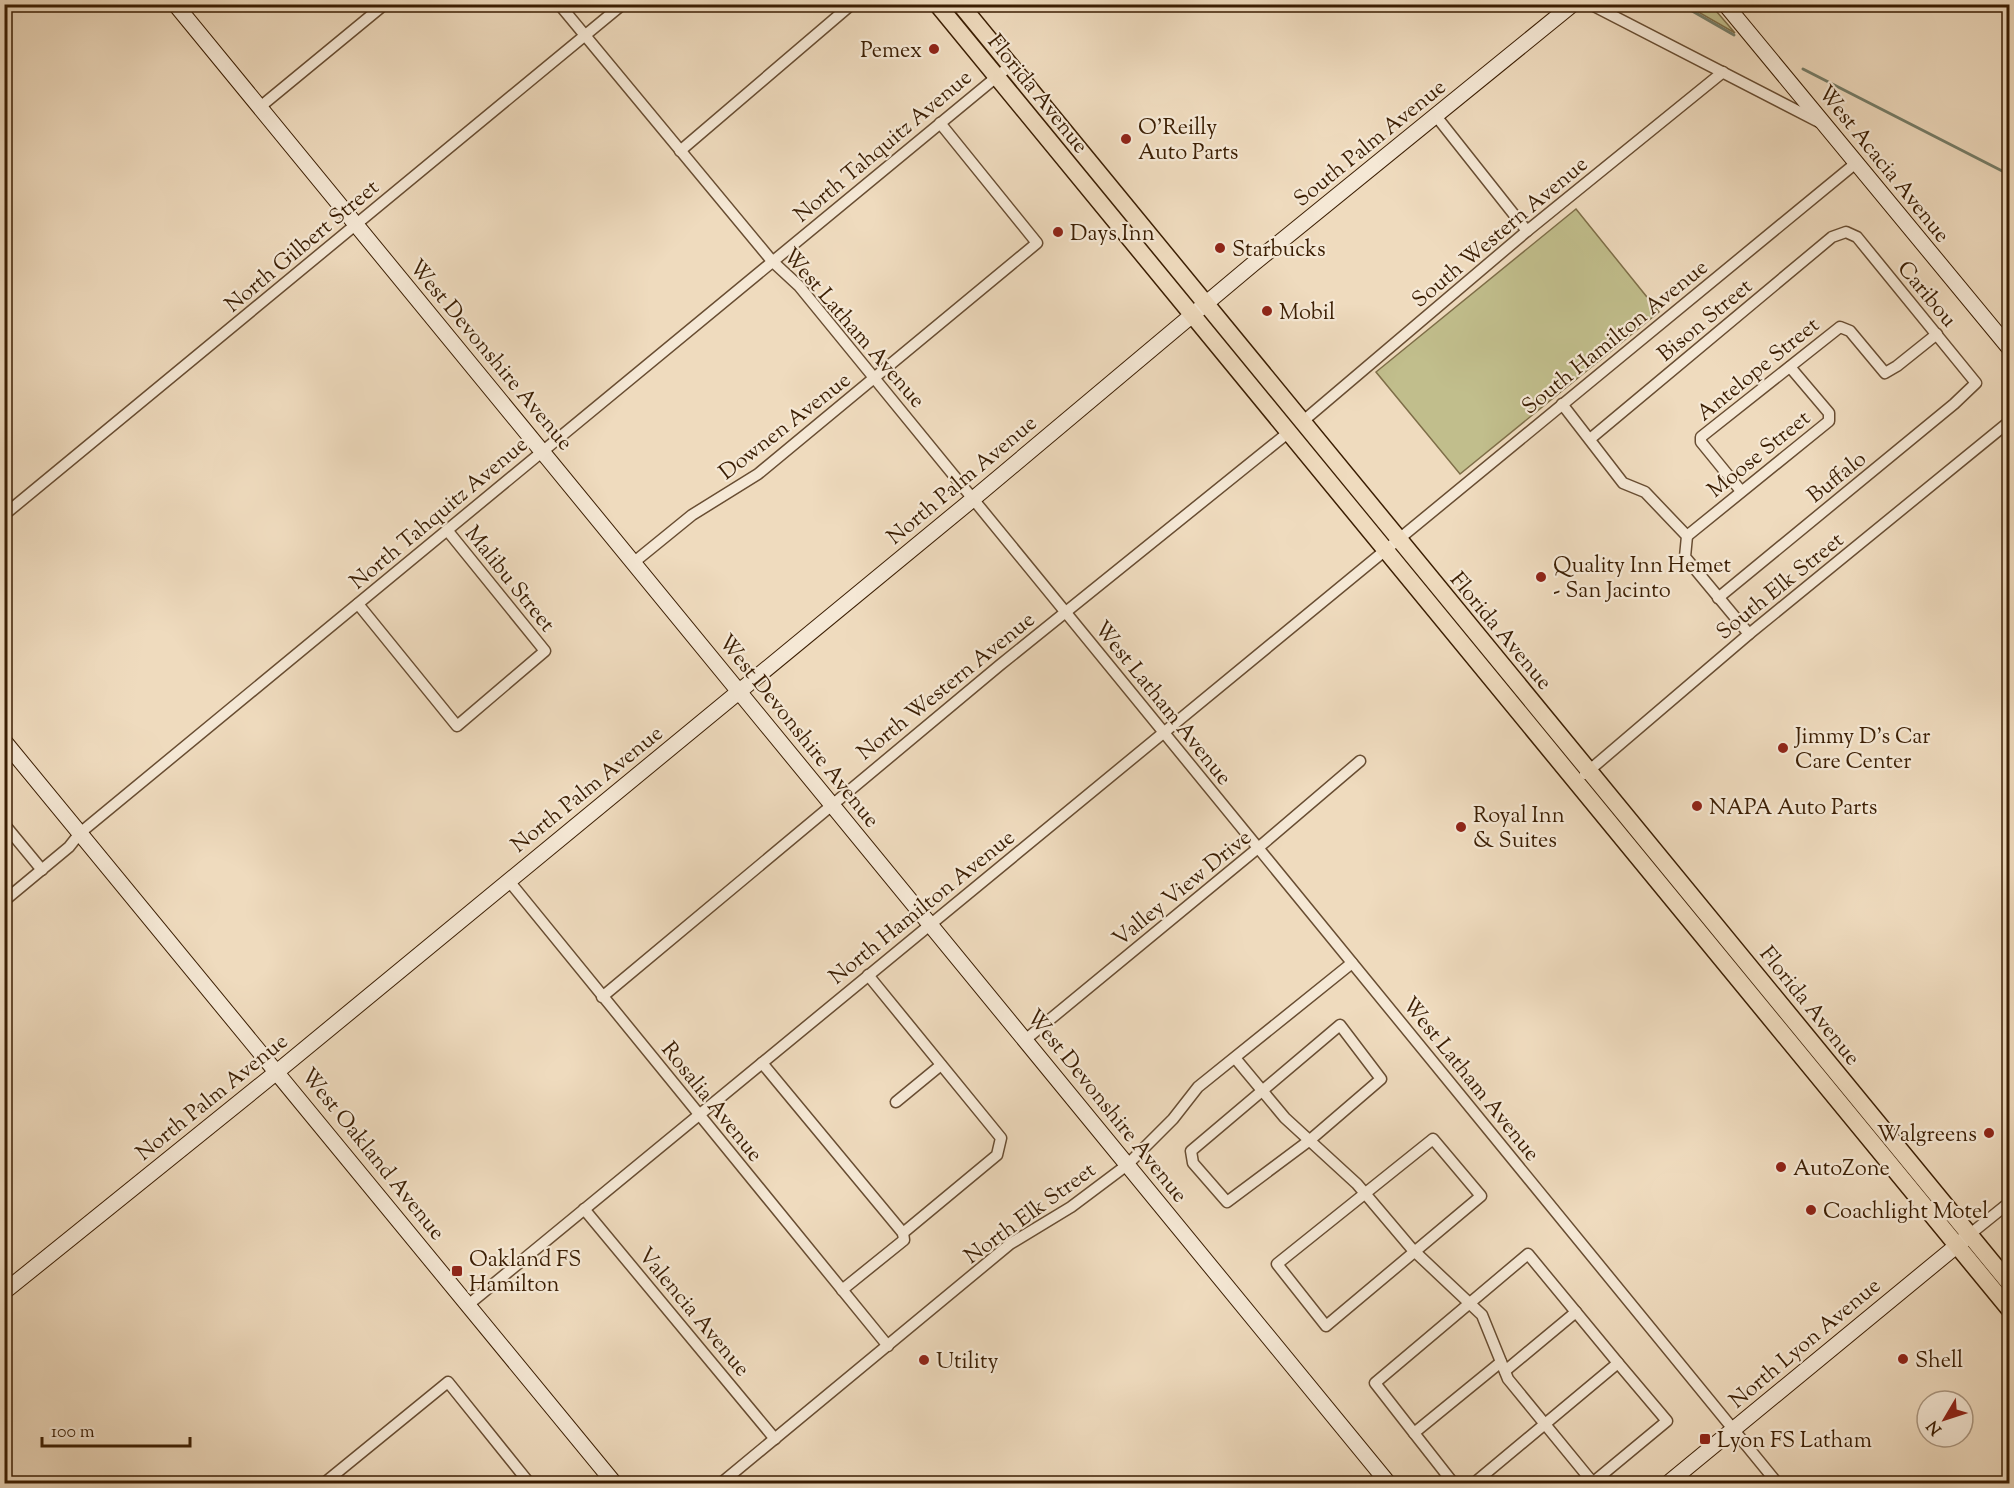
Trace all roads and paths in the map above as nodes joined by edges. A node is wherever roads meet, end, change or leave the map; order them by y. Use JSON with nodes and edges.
{"nodes":[{"id":1,"x":175,"y":4,"type":"edge"},
{"id":2,"x":385,"y":4,"type":"edge"},
{"id":3,"x":559,"y":4,"type":"edge"},
{"id":4,"x":623,"y":4,"type":"edge"},
{"id":5,"x":852,"y":4,"type":"edge"},
{"id":6,"x":938,"y":4,"type":"edge"},
{"id":7,"x":1573,"y":4,"type":"edge"},
{"id":8,"x":1590,"y":4,"type":"edge"},
{"id":9,"x":1725,"y":4,"type":"edge"},
{"id":10,"x":960,"y":7,"type":"edge"},
{"id":11,"x":585,"y":36,"type":"junction"},
{"id":12,"x":1011,"y":65,"type":"junction"},
{"id":13,"x":1723,"y":72,"type":"junction"},
{"id":14,"x":997,"y":76,"type":"junction"},
{"id":15,"x":260,"y":107,"type":"junction"},
{"id":16,"x":1436,"y":116,"type":"junction"},
{"id":17,"x":940,"y":123,"type":"junction"},
{"id":18,"x":1823,"y":124,"type":"junction"},
{"id":19,"x":680,"y":151,"type":"junction"},
{"id":20,"x":1856,"y":163,"type":"junction"},
{"id":21,"x":356,"y":225,"type":"junction"},
{"id":22,"x":1527,"y":231,"type":"junction"},
{"id":23,"x":1846,"y":232,"type":"joint"},
{"id":24,"x":772,"y":261,"type":"junction"},
{"id":25,"x":1200,"y":309,"type":"junction"},
{"id":26,"x":1937,"y":334,"type":"junction"},
{"id":27,"x":2010,"y":349,"type":"edge"},
{"id":28,"x":1790,"y":367,"type":"junction"},
{"id":29,"x":875,"y":379,"type":"junction"},
{"id":30,"x":1976,"y":382,"type":"joint"},
{"id":31,"x":1562,"y":404,"type":"junction"},
{"id":32,"x":2010,"y":421,"type":"edge"},
{"id":33,"x":1296,"y":427,"type":"junction"},
{"id":34,"x":1590,"y":439,"type":"junction"},
{"id":35,"x":543,"y":451,"type":"junction"},
{"id":36,"x":1741,"y":491,"type":"junction"},
{"id":37,"x":973,"y":499,"type":"junction"},
{"id":38,"x":4,"y":515,"type":"edge"},
{"id":39,"x":447,"y":530,"type":"junction"},
{"id":40,"x":1687,"y":536,"type":"junction"},
{"id":41,"x":1391,"y":544,"type":"junction"},
{"id":42,"x":633,"y":563,"type":"junction"},
{"id":43,"x":1718,"y":598,"type":"junction"},
{"id":44,"x":358,"y":604,"type":"junction"},
{"id":45,"x":1065,"y":612,"type":"junction"},
{"id":46,"x":1749,"y":634,"type":"junction"},
{"id":47,"x":739,"y":692,"type":"junction"},
{"id":48,"x":1163,"y":732,"type":"junction"},
{"id":49,"x":4,"y":741,"type":"edge"},
{"id":50,"x":1360,"y":761,"type":"dead end"},
{"id":51,"x":1589,"y":770,"type":"junction"},
{"id":52,"x":1576,"y":782,"type":"junction"},
{"id":53,"x":831,"y":804,"type":"junction"},
{"id":54,"x":4,"y":824,"type":"edge"},
{"id":55,"x":80,"y":833,"type":"junction"},
{"id":56,"x":1258,"y":848,"type":"junction"},
{"id":57,"x":42,"y":870,"type":"junction"},
{"id":58,"x":509,"y":881,"type":"junction"},
{"id":59,"x":4,"y":901,"type":"edge"},
{"id":60,"x":930,"y":924,"type":"junction"},
{"id":61,"x":1702,"y":936,"type":"junction"},
{"id":62,"x":1352,"y":963,"type":"junction"},
{"id":63,"x":868,"y":975,"type":"junction"},
{"id":64,"x":602,"y":997,"type":"junction"},
{"id":65,"x":1025,"y":1040,"type":"junction"},
{"id":66,"x":1816,"y":1047,"type":"junction"},
{"id":67,"x":1235,"y":1058,"type":"junction"},
{"id":68,"x":762,"y":1063,"type":"junction"},
{"id":69,"x":941,"y":1065,"type":"junction"},
{"id":70,"x":278,"y":1071,"type":"junction"},
{"id":71,"x":1262,"y":1089,"type":"junction"},
{"id":72,"x":896,"y":1102,"type":"dead end"},
{"id":73,"x":699,"y":1115,"type":"junction"},
{"id":74,"x":1310,"y":1140,"type":"junction"},
{"id":75,"x":1127,"y":1165,"type":"junction"},
{"id":76,"x":1365,"y":1194,"type":"junction"},
{"id":77,"x":2010,"y":1202,"type":"edge"},
{"id":78,"x":584,"y":1209,"type":"junction"},
{"id":79,"x":903,"y":1233,"type":"junction"},
{"id":80,"x":1963,"y":1240,"type":"junction"},
{"id":81,"x":1416,"y":1253,"type":"junction"},
{"id":82,"x":2010,"y":1284,"type":"edge"},
{"id":83,"x":842,"y":1290,"type":"junction"},
{"id":84,"x":4,"y":1292,"type":"edge"},
{"id":85,"x":1470,"y":1304,"type":"junction"},
{"id":86,"x":468,"y":1305,"type":"junction"},
{"id":87,"x":2010,"y":1310,"type":"edge"},
{"id":88,"x":1576,"y":1312,"type":"junction"},
{"id":89,"x":888,"y":1346,"type":"junction"},
{"id":90,"x":1618,"y":1363,"type":"junction"},
{"id":91,"x":1503,"y":1366,"type":"junction"},
{"id":92,"x":1546,"y":1425,"type":"junction"},
{"id":93,"x":1734,"y":1429,"type":"junction"},
{"id":94,"x":1414,"y":1433,"type":"junction"},
{"id":95,"x":775,"y":1439,"type":"junction"},
{"id":96,"x":1593,"y":1483,"type":"edge"},
{"id":97,"x":323,"y":1484,"type":"edge"},
{"id":98,"x":530,"y":1484,"type":"edge"},
{"id":99,"x":615,"y":1484,"type":"edge"},
{"id":100,"x":720,"y":1484,"type":"edge"},
{"id":101,"x":1389,"y":1484,"type":"edge"},
{"id":102,"x":1454,"y":1484,"type":"edge"},
{"id":103,"x":1473,"y":1484,"type":"edge"},
{"id":104,"x":1667,"y":1484,"type":"edge"},
{"id":105,"x":1779,"y":1484,"type":"edge"}],
"edges":[{"from":1,"to":15,"type":"street","name":"West Devonshire Avenue"},
{"from":2,"to":15,"type":"street"},
{"from":3,"to":11,"type":"street","name":"West Latham Avenue"},
{"from":4,"to":11,"type":"street","name":"North Gilbert Street"},
{"from":5,"to":19,"type":"street"},
{"from":6,"to":14,"type":"main road","name":"Florida Avenue"},
{"from":7,"to":16,"type":"street","name":"South Palm Avenue"},
{"from":8,"to":13,"type":"street"},
{"from":9,"to":18,"type":"street","name":"West Acacia Avenue"},
{"from":10,"to":12,"type":"main road","name":"Florida Avenue"},
{"from":11,"to":19,"type":"street","name":"West Latham Avenue"},
{"from":11,"to":21,"type":"street","name":"North Gilbert Street"},
{"from":12,"to":14,"type":"street","name":"North Tahquitz Avenue"},
{"from":12,"to":25,"type":"main road","name":"Florida Avenue"},
{"from":13,"to":18,"type":"street"},
{"from":13,"to":22,"type":"street","name":"South Western Avenue"},
{"from":14,"to":17,"type":"street","name":"North Tahquitz Avenue"},
{"from":14,"to":25,"type":"main road","name":"Florida Avenue"},
{"from":15,"to":21,"type":"street","name":"West Devonshire Avenue"},
{"from":16,"to":22,"type":"street"},
{"from":16,"to":25,"type":"street","name":"South Palm Avenue"},
{"from":17,"to":24,"type":"street","name":"North Tahquitz Avenue"},
{"from":17,"to":29,"type":"street","name":"Downen Avenue"},
{"from":18,"to":20,"type":"street","name":"West Acacia Avenue"},
{"from":19,"to":24,"type":"street","name":"West Latham Avenue"},
{"from":20,"to":27,"type":"street","name":"West Acacia Avenue"},
{"from":20,"to":31,"type":"street","name":"South Hamilton Avenue"},
{"from":21,"to":35,"type":"street","name":"West Devonshire Avenue"},
{"from":21,"to":38,"type":"street","name":"North Gilbert Street"},
{"from":22,"to":33,"type":"street","name":"South Western Avenue"},
{"from":23,"to":26,"type":"street","name":"Caribou"},
{"from":23,"to":34,"type":"street","name":"Bison Street"},
{"from":24,"to":29,"type":"street","name":"West Latham Avenue"},
{"from":24,"to":35,"type":"street","name":"North Tahquitz Avenue"},
{"from":25,"to":33,"type":"main road","name":"Florida Avenue"},
{"from":25,"to":37,"type":"street","name":"North Palm Avenue"},
{"from":26,"to":28,"type":"street","name":"Antelope Street"},
{"from":26,"to":30,"type":"street","name":"Caribou"},
{"from":28,"to":36,"type":"street","name":"Moose Street"},
{"from":28,"to":36,"type":"street","name":"Antelope Street"},
{"from":29,"to":37,"type":"street","name":"West Latham Avenue"},
{"from":29,"to":42,"type":"street","name":"Downen Avenue"},
{"from":30,"to":43,"type":"street","name":"Buffalo"},
{"from":31,"to":34,"type":"street"},
{"from":31,"to":41,"type":"street","name":"South Hamilton Avenue"},
{"from":32,"to":46,"type":"street","name":"South Elk Street"},
{"from":33,"to":41,"type":"main road","name":"Florida Avenue"},
{"from":33,"to":45,"type":"street","name":"North Western Avenue"},
{"from":34,"to":40,"type":"street"},
{"from":35,"to":39,"type":"street","name":"North Tahquitz Avenue"},
{"from":35,"to":42,"type":"street","name":"West Devonshire Avenue"},
{"from":36,"to":40,"type":"street","name":"Moose Street"},
{"from":37,"to":45,"type":"street","name":"West Latham Avenue"},
{"from":37,"to":47,"type":"street","name":"North Palm Avenue"},
{"from":39,"to":44,"type":"street","name":"North Tahquitz Avenue"},
{"from":39,"to":44,"type":"street","name":"Malibu Street"},
{"from":40,"to":43,"type":"street"},
{"from":41,"to":48,"type":"street","name":"North Hamilton Avenue"},
{"from":41,"to":51,"type":"main road","name":"Florida Avenue"},
{"from":41,"to":52,"type":"main road","name":"Florida Avenue"},
{"from":42,"to":47,"type":"street","name":"West Devonshire Avenue"},
{"from":43,"to":46,"type":"street"},
{"from":44,"to":55,"type":"street","name":"North Tahquitz Avenue"},
{"from":45,"to":48,"type":"street","name":"West Latham Avenue"},
{"from":45,"to":53,"type":"street","name":"North Western Avenue"},
{"from":46,"to":51,"type":"street","name":"South Elk Street"},
{"from":47,"to":53,"type":"street","name":"West Devonshire Avenue"},
{"from":47,"to":58,"type":"street","name":"North Palm Avenue"},
{"from":48,"to":56,"type":"street","name":"West Latham Avenue"},
{"from":48,"to":60,"type":"street","name":"North Hamilton Avenue"},
{"from":49,"to":55,"type":"street","name":"West Oakland Avenue"},
{"from":50,"to":56,"type":"street","name":"Valley View Drive"},
{"from":51,"to":52,"type":"street","name":"South Elk Street"},
{"from":51,"to":66,"type":"main road","name":"Florida Avenue"},
{"from":52,"to":61,"type":"main road","name":"Florida Avenue"},
{"from":53,"to":60,"type":"street","name":"West Devonshire Avenue"},
{"from":53,"to":64,"type":"street","name":"North Western Avenue"},
{"from":54,"to":57,"type":"street"},
{"from":55,"to":57,"type":"street","name":"North Tahquitz Avenue"},
{"from":55,"to":70,"type":"street","name":"West Oakland Avenue"},
{"from":56,"to":62,"type":"street","name":"West Latham Avenue"},
{"from":56,"to":65,"type":"street","name":"Valley View Drive"},
{"from":57,"to":59,"type":"street","name":"North Tahquitz Avenue"},
{"from":58,"to":64,"type":"street","name":"Rosalia Avenue"},
{"from":58,"to":70,"type":"street","name":"North Palm Avenue"},
{"from":60,"to":63,"type":"street","name":"North Hamilton Avenue"},
{"from":60,"to":65,"type":"street","name":"West Devonshire Avenue"},
{"from":61,"to":66,"type":"main road"},
{"from":61,"to":80,"type":"main road","name":"Florida Avenue"},
{"from":62,"to":67,"type":"street","name":"North Elk Street"},
{"from":62,"to":93,"type":"street","name":"West Latham Avenue"},
{"from":63,"to":68,"type":"street","name":"North Hamilton Avenue"},
{"from":63,"to":69,"type":"street"},
{"from":64,"to":73,"type":"street","name":"Rosalia Avenue"},
{"from":65,"to":75,"type":"street","name":"West Devonshire Avenue"},
{"from":66,"to":80,"type":"main road","name":"Florida Avenue"},
{"from":67,"to":71,"type":"street"},
{"from":67,"to":75,"type":"street","name":"North Elk Street"},
{"from":68,"to":73,"type":"street","name":"North Hamilton Avenue"},
{"from":68,"to":79,"type":"street"},
{"from":69,"to":72,"type":"street"},
{"from":69,"to":79,"type":"street"},
{"from":70,"to":84,"type":"street","name":"North Palm Avenue"},
{"from":70,"to":86,"type":"street","name":"West Oakland Avenue"},
{"from":71,"to":74,"type":"street"},
{"from":71,"to":74,"type":"street"},
{"from":71,"to":74,"type":"street"},
{"from":73,"to":78,"type":"street","name":"North Hamilton Avenue"},
{"from":73,"to":83,"type":"street","name":"Rosalia Avenue"},
{"from":74,"to":76,"type":"street"},
{"from":75,"to":89,"type":"street","name":"North Elk Street"},
{"from":75,"to":101,"type":"street","name":"West Devonshire Avenue"},
{"from":76,"to":81,"type":"street"},
{"from":76,"to":81,"type":"street"},
{"from":76,"to":81,"type":"street"},
{"from":77,"to":80,"type":"street"},
{"from":78,"to":86,"type":"street","name":"North Hamilton Avenue"},
{"from":78,"to":95,"type":"street","name":"Valencia Avenue"},
{"from":79,"to":83,"type":"street"},
{"from":80,"to":82,"type":"main road","name":"Florida Avenue"},
{"from":80,"to":87,"type":"main road","name":"Florida Avenue"},
{"from":80,"to":93,"type":"street","name":"North Lyon Avenue"},
{"from":81,"to":85,"type":"street"},
{"from":83,"to":89,"type":"street","name":"Rosalia Avenue"},
{"from":85,"to":88,"type":"street"},
{"from":85,"to":91,"type":"street"},
{"from":85,"to":94,"type":"street"},
{"from":86,"to":99,"type":"street","name":"West Oakland Avenue"},
{"from":88,"to":90,"type":"street"},
{"from":88,"to":91,"type":"street"},
{"from":89,"to":95,"type":"street","name":"North Elk Street"},
{"from":90,"to":92,"type":"street"},
{"from":90,"to":96,"type":"street"},
{"from":91,"to":92,"type":"street"},
{"from":91,"to":94,"type":"street"},
{"from":92,"to":96,"type":"street"},
{"from":92,"to":103,"type":"street"},
{"from":93,"to":104,"type":"street","name":"North Lyon Avenue"},
{"from":93,"to":105,"type":"street","name":"West Latham Avenue"},
{"from":94,"to":102,"type":"street"},
{"from":95,"to":100,"type":"street","name":"North Elk Street"},
{"from":97,"to":98,"type":"street"}]}
